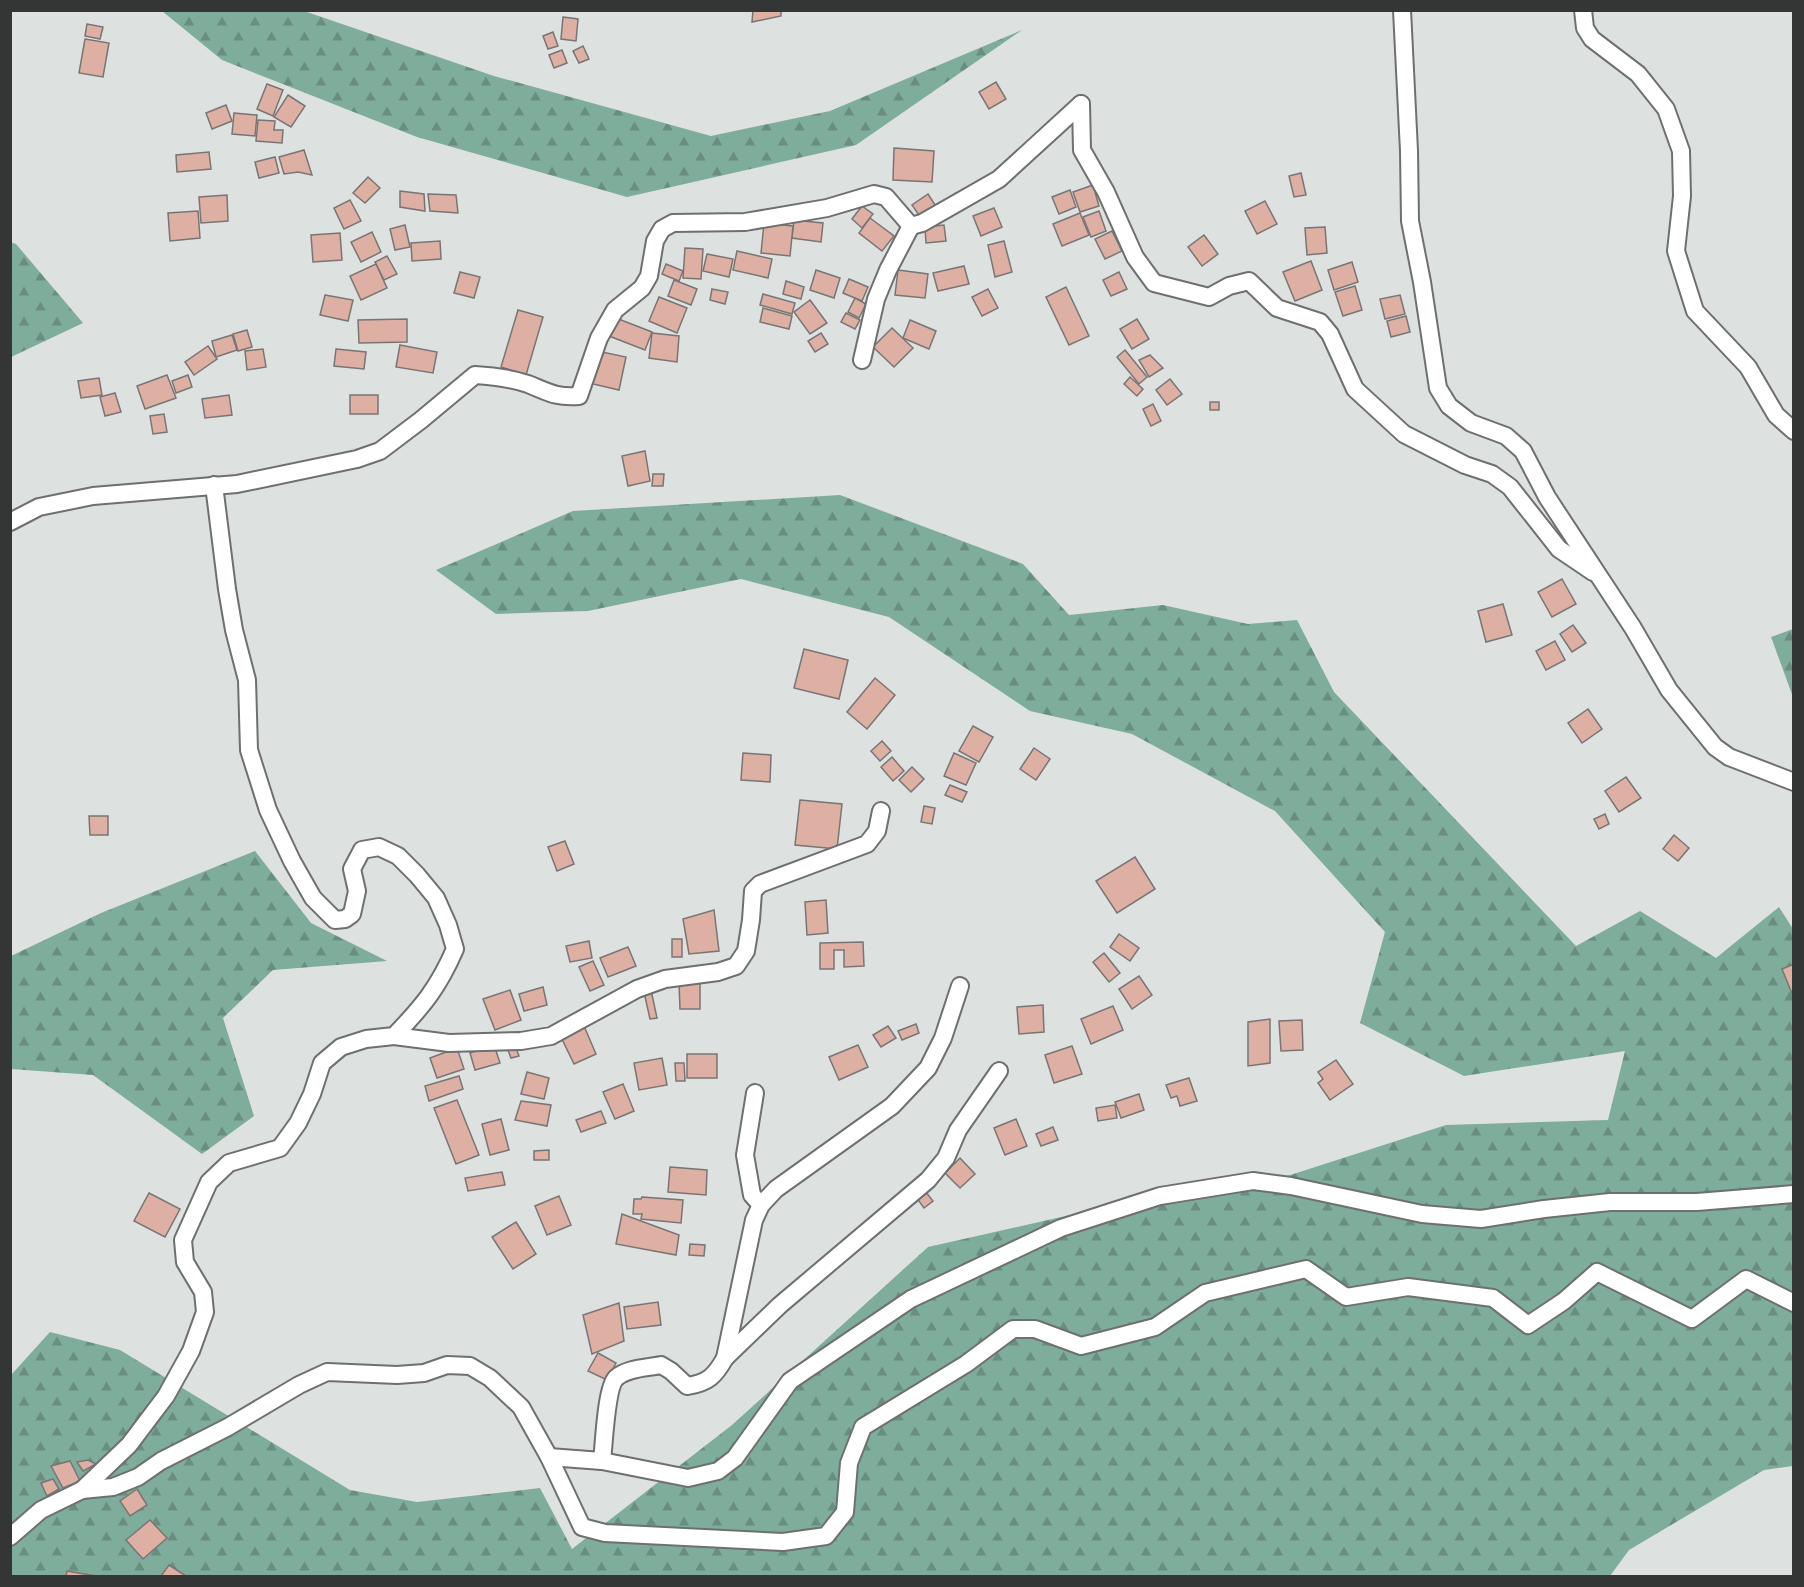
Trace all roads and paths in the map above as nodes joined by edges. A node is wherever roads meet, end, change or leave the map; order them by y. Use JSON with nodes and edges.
{"nodes":[{"id":1,"x":1401,"y":10,"type":"edge"},
{"id":2,"x":1583,"y":10,"type":"edge"},
{"id":3,"x":911,"y":226,"type":"junction"},
{"id":4,"x":862,"y":360,"type":"dead end"},
{"id":5,"x":1794,"y":431,"type":"edge"},
{"id":6,"x":214,"y":485,"type":"junction"},
{"id":7,"x":10,"y":522,"type":"edge"},
{"id":8,"x":1599,"y":576,"type":"junction"},
{"id":9,"x":1794,"y":782,"type":"edge"},
{"id":10,"x":881,"y":811,"type":"dead end"},
{"id":11,"x":960,"y":986,"type":"dead end"},
{"id":12,"x":394,"y":1036,"type":"junction"},
{"id":13,"x":999,"y":1071,"type":"dead end"},
{"id":14,"x":755,"y":1093,"type":"dead end"},
{"id":15,"x":1794,"y":1194,"type":"edge"},
{"id":16,"x":761,"y":1205,"type":"junction"},
{"id":17,"x":1794,"y":1303,"type":"edge"},
{"id":18,"x":725,"y":1358,"type":"junction"},
{"id":19,"x":549,"y":1457,"type":"junction"},
{"id":20,"x":602,"y":1461,"type":"junction"},
{"id":21,"x":82,"y":1490,"type":"junction"},
{"id":22,"x":10,"y":1537,"type":"edge"}],
"edges":[{"from":1,"to":8,"type":"street"},
{"from":2,"to":5,"type":"street"},
{"from":3,"to":4,"type":"street"},
{"from":3,"to":6,"type":"street"},
{"from":3,"to":8,"type":"street"},
{"from":6,"to":7,"type":"street"},
{"from":6,"to":12,"type":"street"},
{"from":8,"to":9,"type":"street"},
{"from":10,"to":12,"type":"street"},
{"from":11,"to":16,"type":"street"},
{"from":12,"to":21,"type":"street"},
{"from":13,"to":18,"type":"street"},
{"from":14,"to":16,"type":"street"},
{"from":15,"to":20,"type":"street"},
{"from":16,"to":18,"type":"street"},
{"from":17,"to":19,"type":"street"},
{"from":18,"to":20,"type":"street"},
{"from":19,"to":20,"type":"street"},
{"from":19,"to":21,"type":"street"},
{"from":21,"to":22,"type":"street"}]}
